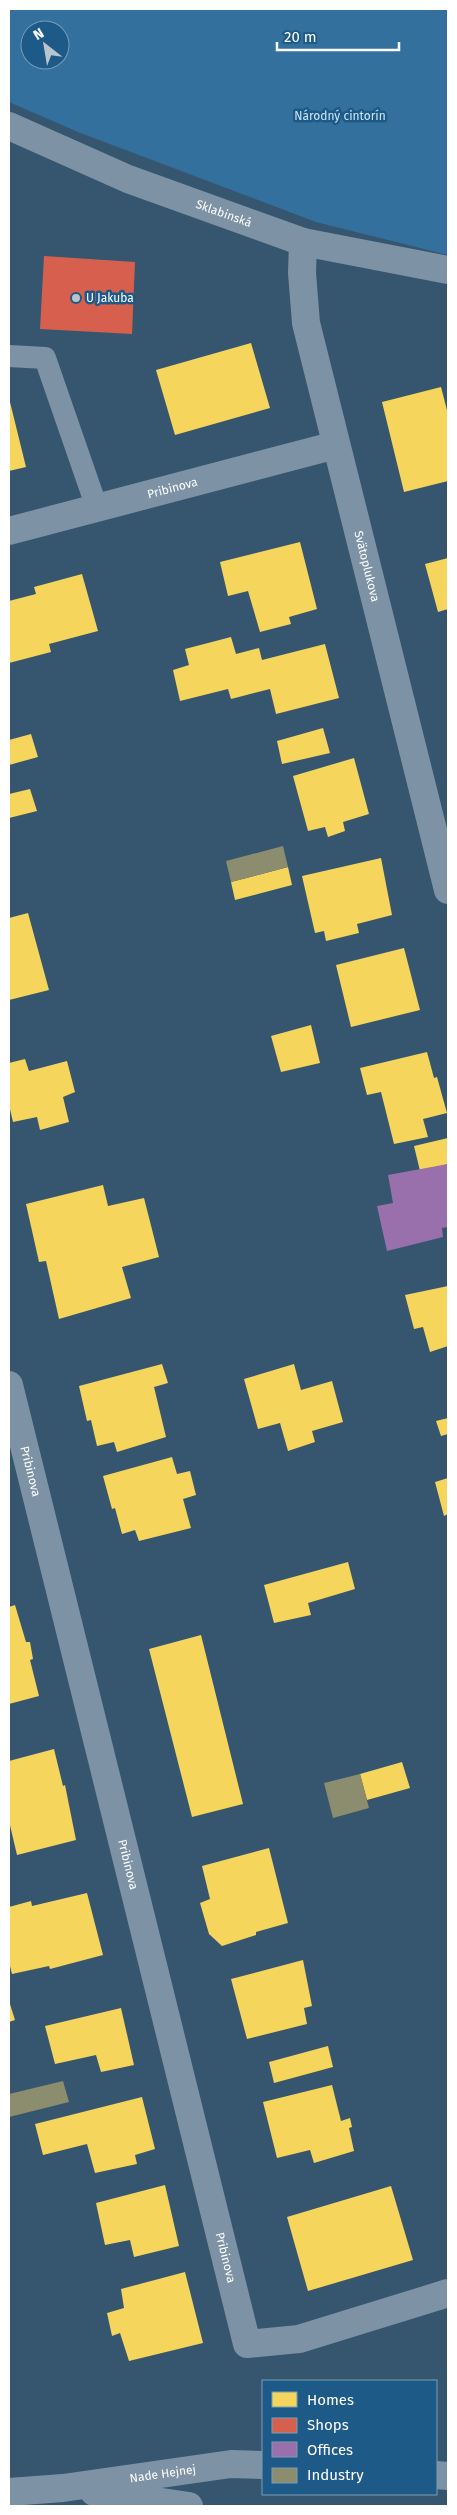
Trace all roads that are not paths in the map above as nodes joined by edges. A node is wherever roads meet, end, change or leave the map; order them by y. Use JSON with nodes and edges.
{"nodes":[{"id":1,"x":9,"y":126,"type":"edge"},
{"id":2,"x":303,"y":242,"type":"junction"},
{"id":3,"x":448,"y":270,"type":"edge"},
{"id":4,"x":9,"y":356,"type":"edge"},
{"id":5,"x":336,"y":445,"type":"junction"},
{"id":6,"x":97,"y":508,"type":"junction"},
{"id":7,"x":9,"y":532,"type":"edge"},
{"id":8,"x":448,"y":890,"type":"edge"},
{"id":9,"x":9,"y":1385,"type":"edge"},
{"id":10,"x":448,"y":2293,"type":"edge"},
{"id":11,"x":262,"y":2465,"type":"edge"},
{"id":12,"x":63,"y":2488,"type":"junction"},
{"id":13,"x":9,"y":2492,"type":"edge"},
{"id":14,"x":188,"y":2506,"type":"edge"}],
"edges":[{"from":1,"to":2,"type":"street","name":"Sklabinská"},
{"from":2,"to":3,"type":"street","name":"Sklabinská"},
{"from":2,"to":5,"type":"street","name":"Svätoplukova"},
{"from":4,"to":6,"type":"lane"},
{"from":5,"to":6,"type":"street","name":"Pribinova"},
{"from":5,"to":8,"type":"street","name":"Svätoplukova"},
{"from":6,"to":7,"type":"street","name":"Pribinova"},
{"from":9,"to":10,"type":"street","name":"Pribinova"},
{"from":11,"to":12,"type":"street","name":"Nade Hejnej"},
{"from":12,"to":13,"type":"street","name":"Nade Hejnej"},
{"from":12,"to":14,"type":"street","name":"Nade Hejnej"}]}
